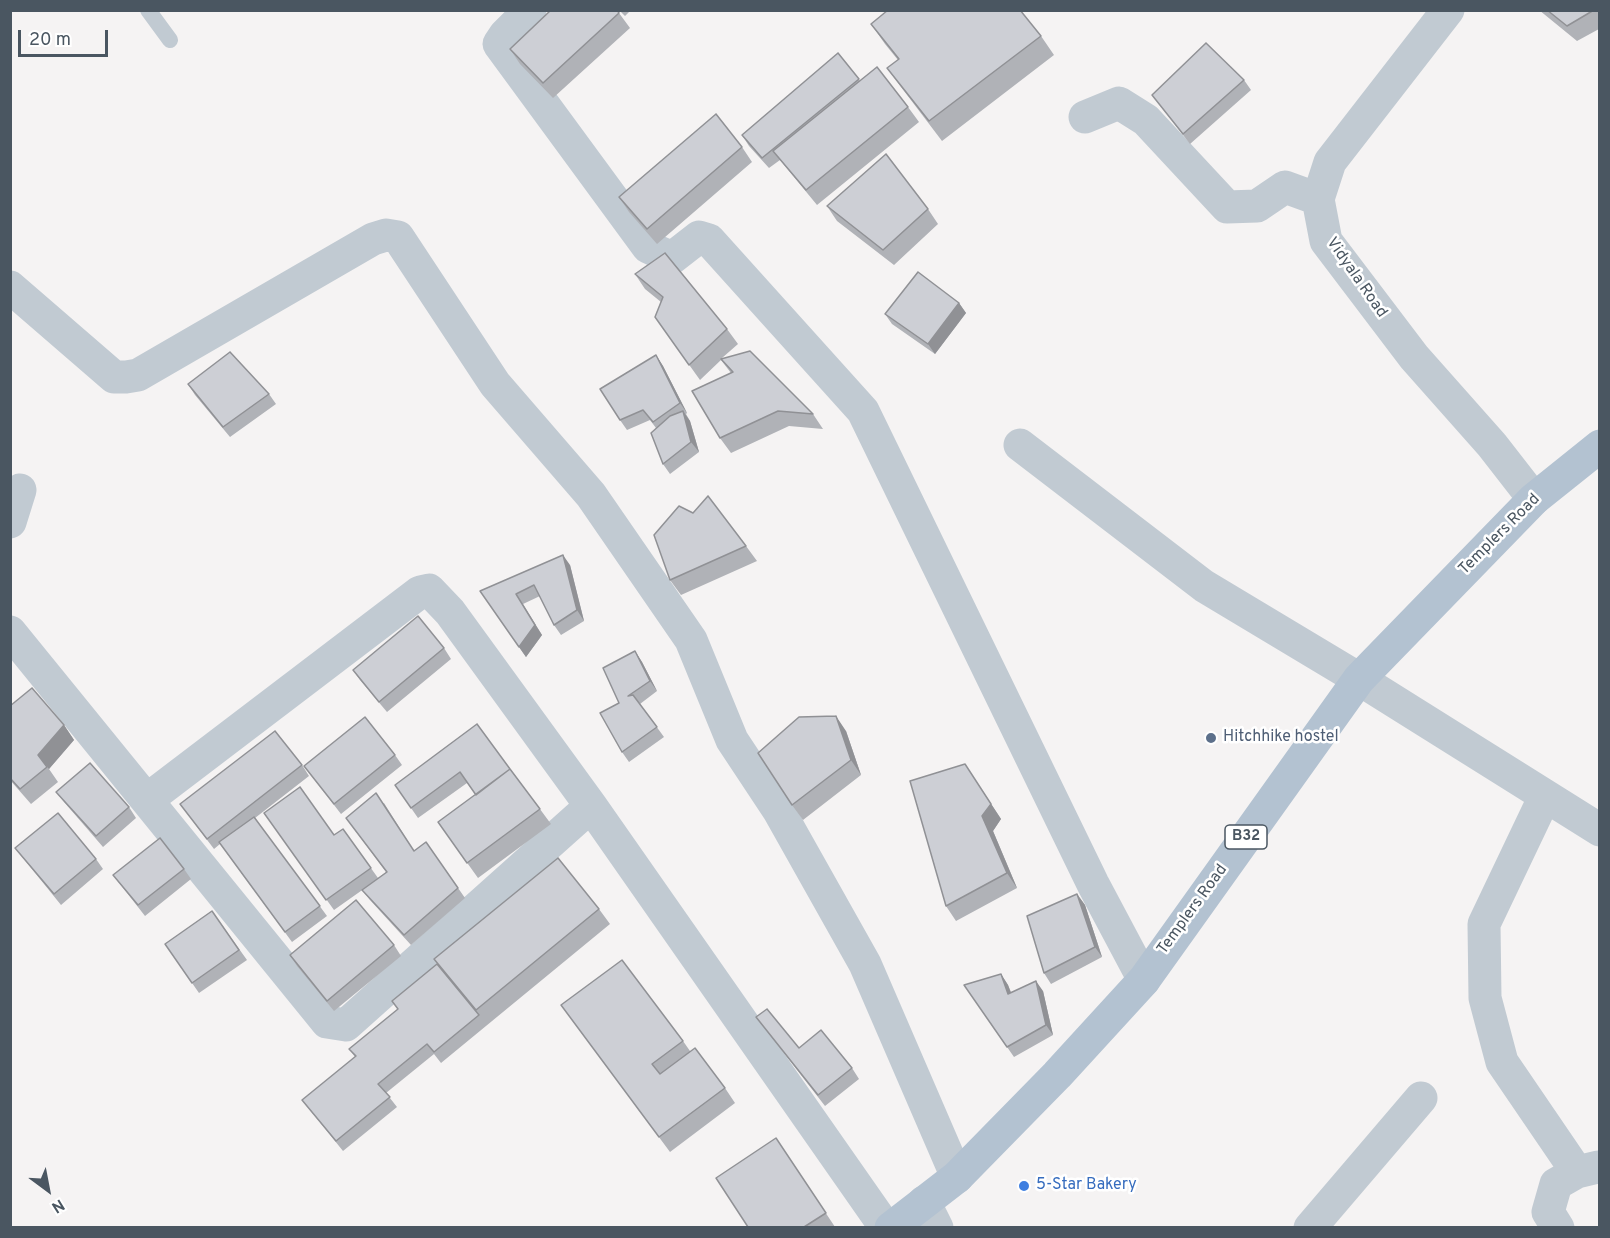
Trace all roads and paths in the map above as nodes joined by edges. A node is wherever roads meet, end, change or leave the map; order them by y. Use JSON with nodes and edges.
{"nodes":[{"id":1,"x":148,"y":10,"type":"edge"},
{"id":2,"x":530,"y":10,"type":"edge"},
{"id":3,"x":1448,"y":10,"type":"edge"},
{"id":4,"x":170,"y":40,"type":"dead end"},
{"id":5,"x":1085,"y":117,"type":"dead end"},
{"id":6,"x":1318,"y":199,"type":"junction"},
{"id":7,"x":10,"y":287,"type":"edge"},
{"id":8,"x":1020,"y":445,"type":"dead end"},
{"id":9,"x":1599,"y":446,"type":"edge"},
{"id":10,"x":20,"y":490,"type":"dead end"},
{"id":11,"x":1534,"y":499,"type":"junction"},
{"id":12,"x":10,"y":522,"type":"edge"},
{"id":13,"x":10,"y":632,"type":"edge"},
{"id":14,"x":1359,"y":679,"type":"junction"},
{"id":15,"x":1545,"y":796,"type":"junction"},
{"id":16,"x":148,"y":799,"type":"junction"},
{"id":17,"x":591,"y":807,"type":"junction"},
{"id":18,"x":1599,"y":830,"type":"edge"},
{"id":19,"x":1144,"y":980,"type":"junction"},
{"id":20,"x":1421,"y":1098,"type":"dead end"},
{"id":21,"x":1588,"y":1169,"type":"edge"},
{"id":22,"x":957,"y":1178,"type":"junction"},
{"id":23,"x":931,"y":1215,"type":"edge"},
{"id":24,"x":886,"y":1227,"type":"edge"},
{"id":25,"x":891,"y":1227,"type":"edge"},
{"id":26,"x":1311,"y":1227,"type":"edge"},
{"id":27,"x":1558,"y":1227,"type":"edge"}],
"edges":[{"from":1,"to":4,"type":"lane"},
{"from":2,"to":19,"type":"street"},
{"from":3,"to":6,"type":"street","name":"Vidyala Road"},
{"from":5,"to":6,"type":"street"},
{"from":6,"to":11,"type":"street","name":"Vidyala Road"},
{"from":7,"to":22,"type":"street"},
{"from":8,"to":14,"type":"street"},
{"from":9,"to":11,"type":"main road","name":"Templers Road","number":"B32"},
{"from":10,"to":12,"type":"street"},
{"from":11,"to":14,"type":"main road","name":"Templers Road","number":"B32"},
{"from":13,"to":16,"type":"street"},
{"from":14,"to":15,"type":"street"},
{"from":14,"to":19,"type":"main road","name":"Templers Road","number":"B32"},
{"from":15,"to":18,"type":"street"},
{"from":15,"to":21,"type":"street"},
{"from":16,"to":17,"type":"street"},
{"from":16,"to":17,"type":"street"},
{"from":17,"to":24,"type":"street"},
{"from":19,"to":22,"type":"main road","name":"Templers Road","number":"B32"},
{"from":20,"to":26,"type":"street"},
{"from":21,"to":27,"type":"street"},
{"from":22,"to":23,"type":"main road","name":"Templers Road","number":"B32"},
{"from":23,"to":25,"type":"main road","name":"Templers Road","number":"B32"}]}
